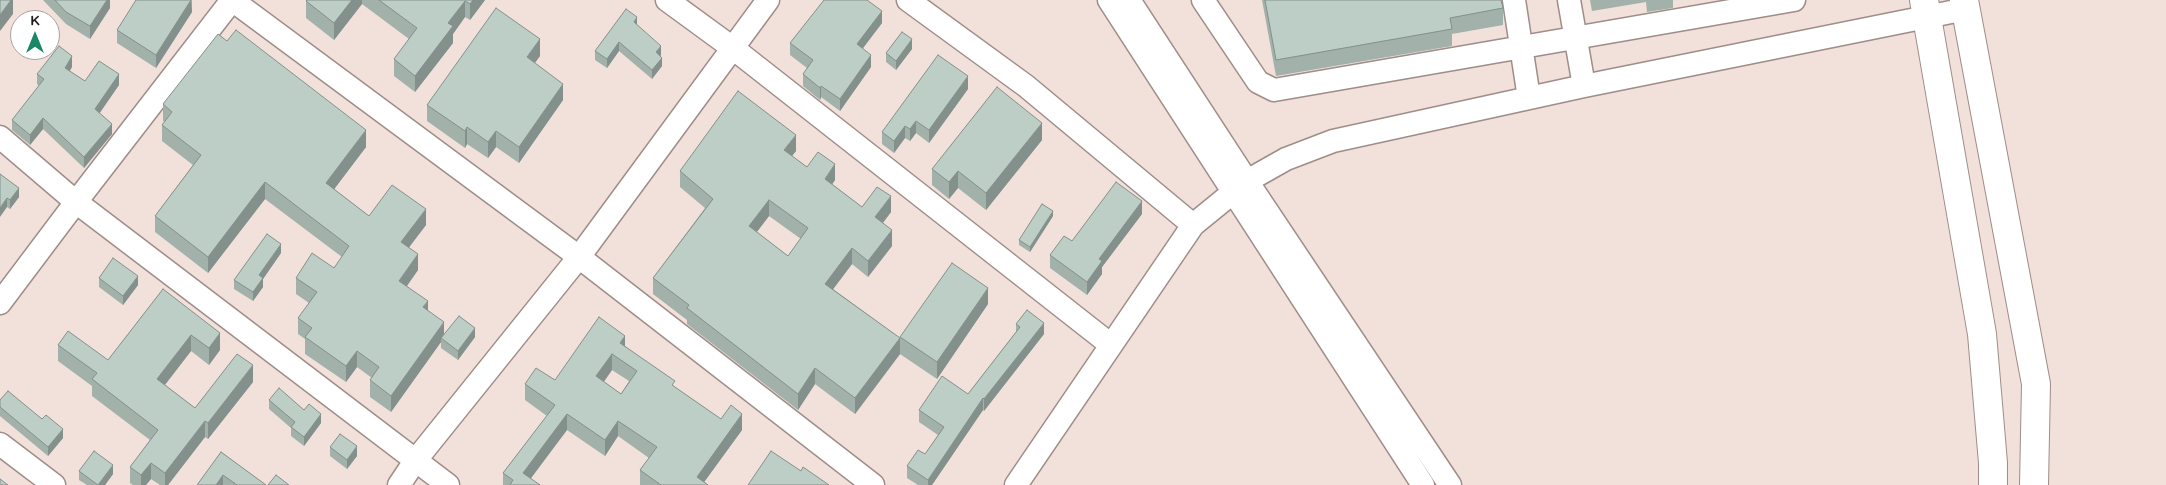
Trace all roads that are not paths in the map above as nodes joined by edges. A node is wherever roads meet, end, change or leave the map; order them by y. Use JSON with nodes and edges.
{"nodes":[{"id":1,"x":667,"y":0,"type":"edge"},
{"id":2,"x":768,"y":0,"type":"edge"},
{"id":3,"x":908,"y":0,"type":"edge"},
{"id":4,"x":1109,"y":0,"type":"edge"},
{"id":5,"x":1130,"y":0,"type":"edge"},
{"id":6,"x":1203,"y":0,"type":"edge"},
{"id":7,"x":1514,"y":0,"type":"edge"},
{"id":8,"x":1569,"y":0,"type":"edge"},
{"id":9,"x":1794,"y":0,"type":"edge"},
{"id":10,"x":1965,"y":4,"type":"edge"},
{"id":11,"x":1926,"y":9,"type":"edge"},
{"id":12,"x":1576,"y":38,"type":"junction"},
{"id":13,"x":1521,"y":47,"type":"junction"},
{"id":14,"x":734,"y":49,"type":"junction"},
{"id":15,"x":1584,"y":86,"type":"junction"},
{"id":16,"x":1529,"y":98,"type":"junction"},
{"id":17,"x":0,"y":137,"type":"edge"},
{"id":18,"x":1240,"y":187,"type":"junction"},
{"id":19,"x":76,"y":202,"type":"junction"},
{"id":20,"x":1193,"y":225,"type":"junction"},
{"id":21,"x":579,"y":257,"type":"junction"},
{"id":22,"x":0,"y":303,"type":"edge"},
{"id":23,"x":1111,"y":345,"type":"junction"},
{"id":24,"x":0,"y":444,"type":"edge"},
{"id":25,"x":415,"y":461,"type":"junction"},
{"id":26,"x":54,"y":485,"type":"edge"},
{"id":27,"x":399,"y":485,"type":"edge"},
{"id":28,"x":448,"y":485,"type":"edge"},
{"id":29,"x":874,"y":485,"type":"edge"},
{"id":30,"x":1016,"y":485,"type":"edge"},
{"id":31,"x":1423,"y":485,"type":"edge"},
{"id":32,"x":1450,"y":485,"type":"edge"},
{"id":33,"x":1992,"y":485,"type":"edge"},
{"id":34,"x":2034,"y":485,"type":"edge"}],
"edges":[{"from":1,"to":14,"type":"street"},
{"from":2,"to":14,"type":"street"},
{"from":3,"to":20,"type":"street"},
{"from":4,"to":18,"type":"street"},
{"from":5,"to":18,"type":"street"},
{"from":6,"to":13,"type":"street"},
{"from":7,"to":13,"type":"street"},
{"from":8,"to":12,"type":"street"},
{"from":9,"to":12,"type":"street"},
{"from":10,"to":11,"type":"street"},
{"from":10,"to":34,"type":"main road"},
{"from":11,"to":15,"type":"street"},
{"from":11,"to":33,"type":"main road"},
{"from":12,"to":13,"type":"street"},
{"from":12,"to":15,"type":"street"},
{"from":13,"to":16,"type":"street"},
{"from":14,"to":21,"type":"street"},
{"from":14,"to":23,"type":"street"},
{"from":15,"to":16,"type":"street"},
{"from":16,"to":18,"type":"street"},
{"from":17,"to":19,"type":"street"},
{"from":18,"to":20,"type":"street"},
{"from":18,"to":31,"type":"street"},
{"from":18,"to":32,"type":"street"},
{"from":19,"to":21,"type":"street"},
{"from":19,"to":22,"type":"street"},
{"from":19,"to":25,"type":"street"},
{"from":20,"to":23,"type":"street"},
{"from":21,"to":25,"type":"street"},
{"from":21,"to":29,"type":"street"},
{"from":23,"to":30,"type":"street"},
{"from":24,"to":26,"type":"street"},
{"from":25,"to":27,"type":"street"},
{"from":25,"to":28,"type":"street"}]}
